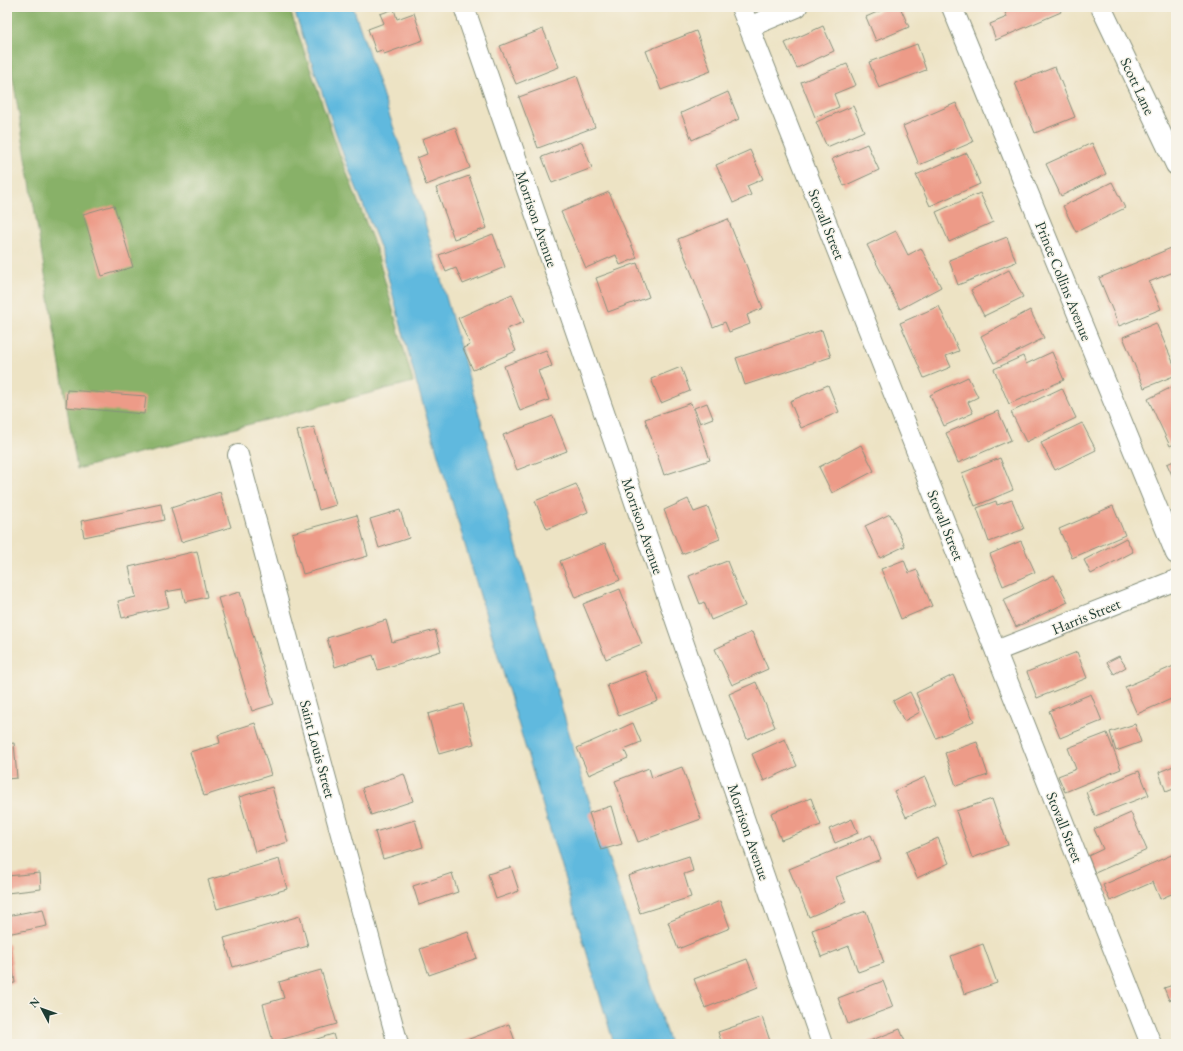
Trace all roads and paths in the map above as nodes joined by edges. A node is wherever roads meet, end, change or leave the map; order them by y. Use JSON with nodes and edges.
{"nodes":[{"id":1,"x":464,"y":7,"type":"edge"},
{"id":2,"x":741,"y":7,"type":"edge"},
{"id":3,"x":797,"y":7,"type":"edge"},
{"id":4,"x":952,"y":7,"type":"edge"},
{"id":5,"x":1101,"y":7,"type":"edge"},
{"id":6,"x":749,"y":27,"type":"junction"},
{"id":7,"x":1176,"y":165,"type":"edge"},
{"id":8,"x":238,"y":455,"type":"dead end"},
{"id":9,"x":1176,"y":554,"type":"edge"},
{"id":10,"x":1176,"y":580,"type":"edge"},
{"id":11,"x":996,"y":651,"type":"junction"},
{"id":12,"x":398,"y":1044,"type":"edge"},
{"id":13,"x":822,"y":1044,"type":"edge"},
{"id":14,"x":1151,"y":1044,"type":"edge"}],
"edges":[{"from":1,"to":13,"type":"street","name":"Morrison Avenue"},
{"from":2,"to":6,"type":"street","name":"Stovall Street"},
{"from":3,"to":6,"type":"street"},
{"from":4,"to":9,"type":"street","name":"Prince Collins Avenue"},
{"from":5,"to":7,"type":"street","name":"Scott Lane"},
{"from":6,"to":11,"type":"street","name":"Stovall Street"},
{"from":8,"to":12,"type":"street","name":"Saint Louis Street"},
{"from":10,"to":11,"type":"street","name":"Harris Street"},
{"from":11,"to":14,"type":"street","name":"Stovall Street"}]}
